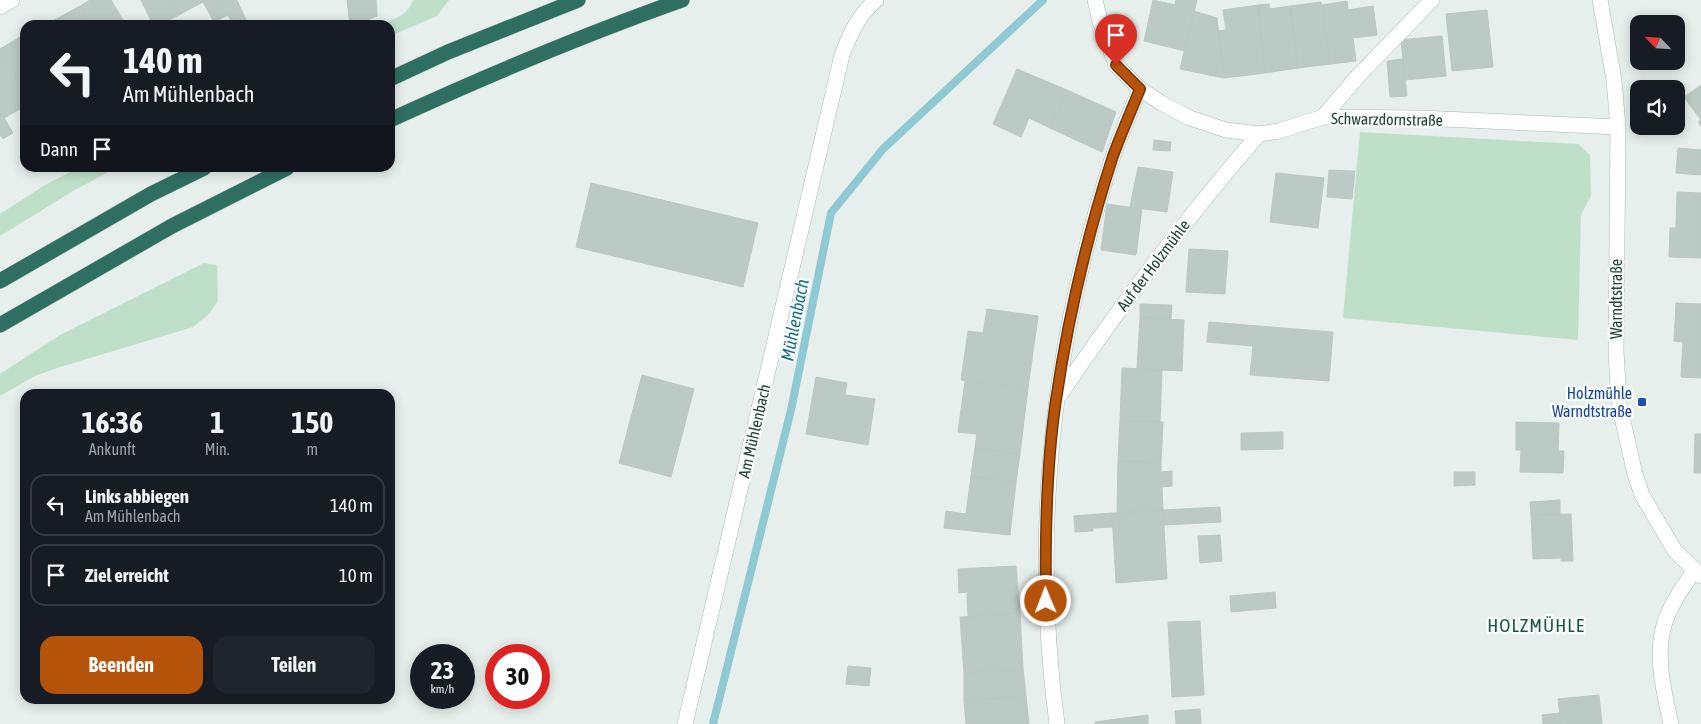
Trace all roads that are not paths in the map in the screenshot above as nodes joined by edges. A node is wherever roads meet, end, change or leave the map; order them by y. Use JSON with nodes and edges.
{"nodes":[{"id":1,"x":12,"y":0,"type":"edge"},
{"id":2,"x":578,"y":0,"type":"edge"},
{"id":3,"x":682,"y":0,"type":"edge"},
{"id":4,"x":876,"y":0,"type":"edge"},
{"id":5,"x":1095,"y":0,"type":"edge"},
{"id":6,"x":1432,"y":0,"type":"edge"},
{"id":7,"x":1603,"y":1,"type":"edge"},
{"id":8,"x":0,"y":7,"type":"edge"},
{"id":9,"x":395,"y":77,"type":"edge"},
{"id":10,"x":1140,"y":89,"type":"junction"},
{"id":11,"x":1323,"y":117,"type":"junction"},
{"id":12,"x":395,"y":118,"type":"edge"},
{"id":13,"x":1618,"y":127,"type":"junction"},
{"id":14,"x":1259,"y":134,"type":"junction"},
{"id":15,"x":196,"y":172,"type":"edge"},
{"id":16,"x":279,"y":172,"type":"edge"},
{"id":17,"x":0,"y":281,"type":"edge"},
{"id":18,"x":0,"y":325,"type":"edge"},
{"id":19,"x":1056,"y":401,"type":"junction"},
{"id":20,"x":1698,"y":574,"type":"edge"},
{"id":21,"x":685,"y":724,"type":"edge"},
{"id":22,"x":1057,"y":724,"type":"edge"},
{"id":23,"x":1671,"y":724,"type":"edge"}],
"edges":[{"from":1,"to":8,"type":"street"},
{"from":2,"to":9,"type":"highway"},
{"from":3,"to":12,"type":"highway"},
{"from":4,"to":21,"type":"street","name":"Am Mühlenbach"},
{"from":5,"to":10,"type":"street"},
{"from":6,"to":11,"type":"street"},
{"from":7,"to":13,"type":"street","name":"Warndtstraße"},
{"from":10,"to":14,"type":"street","name":"Schwarzdornstraße"},
{"from":10,"to":19,"type":"street","name":"Auf der Holzmühle"},
{"from":11,"to":13,"type":"street","name":"Schwarzdornstraße"},
{"from":11,"to":14,"type":"street","name":"Schwarzdornstraße"},
{"from":13,"to":20,"type":"street","name":"Warndtstraße"},
{"from":14,"to":19,"type":"street","name":"Auf der Holzmühle"},
{"from":15,"to":17,"type":"highway"},
{"from":16,"to":18,"type":"highway"},
{"from":19,"to":22,"type":"street","name":"Auf der Holzmühle"},
{"from":20,"to":23,"type":"street"}]}
